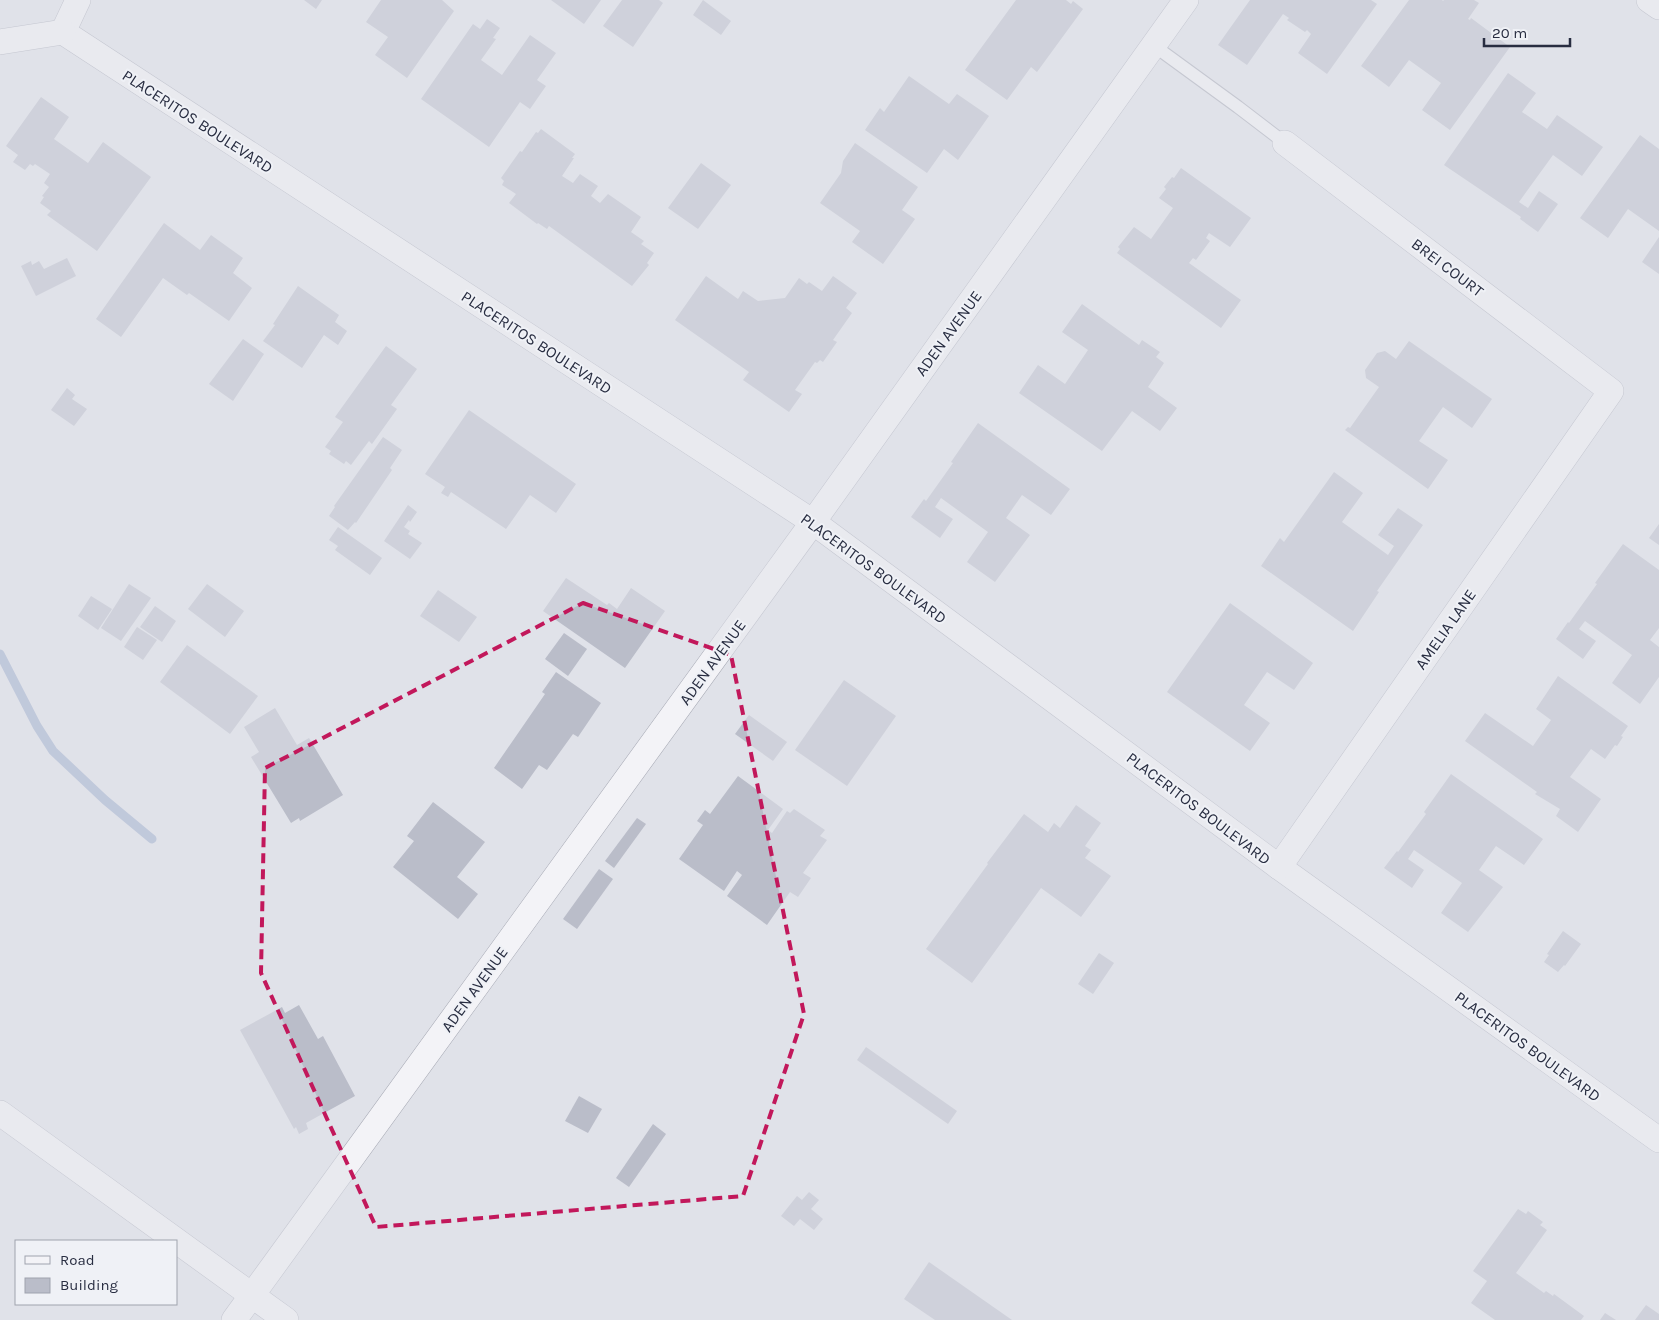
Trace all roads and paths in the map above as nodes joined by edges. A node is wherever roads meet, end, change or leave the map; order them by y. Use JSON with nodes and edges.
{"nodes":[{"id":1,"x":58,"y":0,"type":"edge"},
{"id":2,"x":78,"y":0,"type":"edge"},
{"id":3,"x":1186,"y":0,"type":"edge"},
{"id":4,"x":1649,"y":0,"type":"edge"},
{"id":5,"x":1659,"y":7,"type":"edge"},
{"id":6,"x":63,"y":32,"type":"junction"},
{"id":7,"x":0,"y":42,"type":"edge"},
{"id":8,"x":1153,"y":45,"type":"junction"},
{"id":9,"x":1285,"y":143,"type":"joint"},
{"id":10,"x":1611,"y":391,"type":"joint"},
{"id":11,"x":813,"y":522,"type":"junction"},
{"id":12,"x":1279,"y":868,"type":"junction"},
{"id":13,"x":0,"y":1113,"type":"edge"},
{"id":14,"x":1659,"y":1140,"type":"edge"},
{"id":15,"x":174,"y":1240,"type":"edge"},
{"id":16,"x":178,"y":1243,"type":"edge"},
{"id":17,"x":251,"y":1296,"type":"junction"},
{"id":18,"x":234,"y":1320,"type":"edge"},
{"id":19,"x":286,"y":1320,"type":"edge"}],
"edges":[{"from":1,"to":6,"type":"street"},
{"from":2,"to":6,"type":"street"},
{"from":3,"to":8,"type":"street","name":"ADEN AVENUE"},
{"from":4,"to":5,"type":"street"},
{"from":6,"to":7,"type":"street"},
{"from":6,"to":11,"type":"street","name":"PLACERITOS BOULEVARD"},
{"from":8,"to":9,"type":"lane"},
{"from":8,"to":11,"type":"street","name":"ADEN AVENUE"},
{"from":9,"to":10,"type":"street","name":"BREI COURT"},
{"from":10,"to":12,"type":"street","name":"AMELIA LANE"},
{"from":11,"to":12,"type":"street","name":"PLACERITOS BOULEVARD"},
{"from":11,"to":17,"type":"street","name":"ADEN AVENUE"},
{"from":12,"to":14,"type":"street","name":"PLACERITOS BOULEVARD"},
{"from":13,"to":15,"type":"street"},
{"from":16,"to":17,"type":"street"},
{"from":17,"to":18,"type":"street","name":"ADEN AVENUE"},
{"from":17,"to":19,"type":"street"}]}
